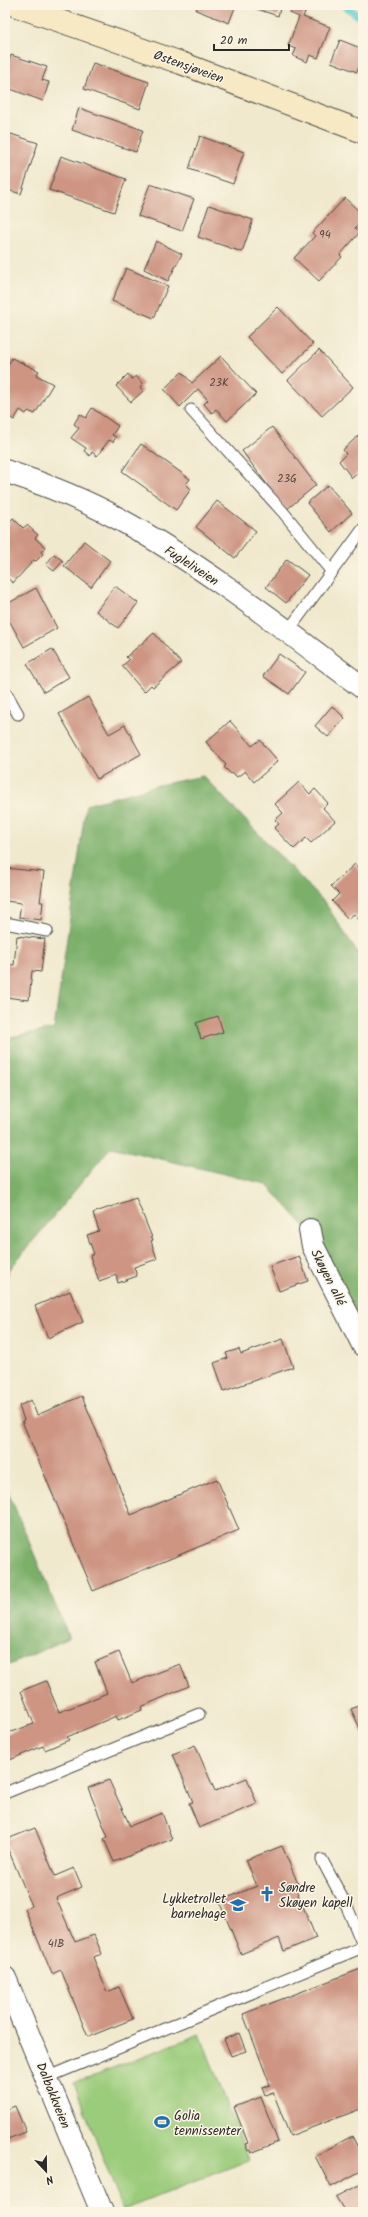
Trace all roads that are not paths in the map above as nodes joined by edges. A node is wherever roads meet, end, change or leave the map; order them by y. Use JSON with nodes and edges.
{"nodes":[{"id":1,"x":14,"y":5,"type":"edge"},
{"id":2,"x":363,"y":132,"type":"edge"},
{"id":3,"x":192,"y":410,"type":"dead end"},
{"id":4,"x":5,"y":470,"type":"edge"},
{"id":5,"x":363,"y":529,"type":"edge"},
{"id":6,"x":332,"y":572,"type":"junction"},
{"id":7,"x":288,"y":631,"type":"junction"},
{"id":8,"x":363,"y":688,"type":"edge"},
{"id":9,"x":5,"y":691,"type":"edge"},
{"id":10,"x":18,"y":714,"type":"dead end"},
{"id":11,"x":5,"y":923,"type":"edge"},
{"id":12,"x":47,"y":931,"type":"dead end"},
{"id":13,"x":310,"y":1230,"type":"dead end"},
{"id":14,"x":363,"y":1345,"type":"edge"},
{"id":15,"x":198,"y":1714,"type":"dead end"},
{"id":16,"x":5,"y":1793,"type":"edge"},
{"id":17,"x":322,"y":1860,"type":"dead end"},
{"id":18,"x":363,"y":1946,"type":"edge"},
{"id":19,"x":5,"y":1978,"type":"edge"},
{"id":20,"x":48,"y":2077,"type":"junction"},
{"id":21,"x":102,"y":2212,"type":"edge"}],
"edges":[{"from":1,"to":2,"type":"main road","name":"Østensjøveien"},
{"from":3,"to":6,"type":"lane"},
{"from":4,"to":7,"type":"street","name":"Fugleliveien"},
{"from":5,"to":6,"type":"lane"},
{"from":6,"to":7,"type":"lane"},
{"from":7,"to":8,"type":"street","name":"Fugleliveien"},
{"from":9,"to":10,"type":"lane"},
{"from":11,"to":12,"type":"lane"},
{"from":13,"to":14,"type":"street","name":"Skøyen allé"},
{"from":15,"to":16,"type":"lane"},
{"from":17,"to":18,"type":"lane"},
{"from":18,"to":20,"type":"lane"},
{"from":19,"to":20,"type":"street","name":"Dalbakkveien"},
{"from":20,"to":21,"type":"street","name":"Dalbakkveien"}]}
